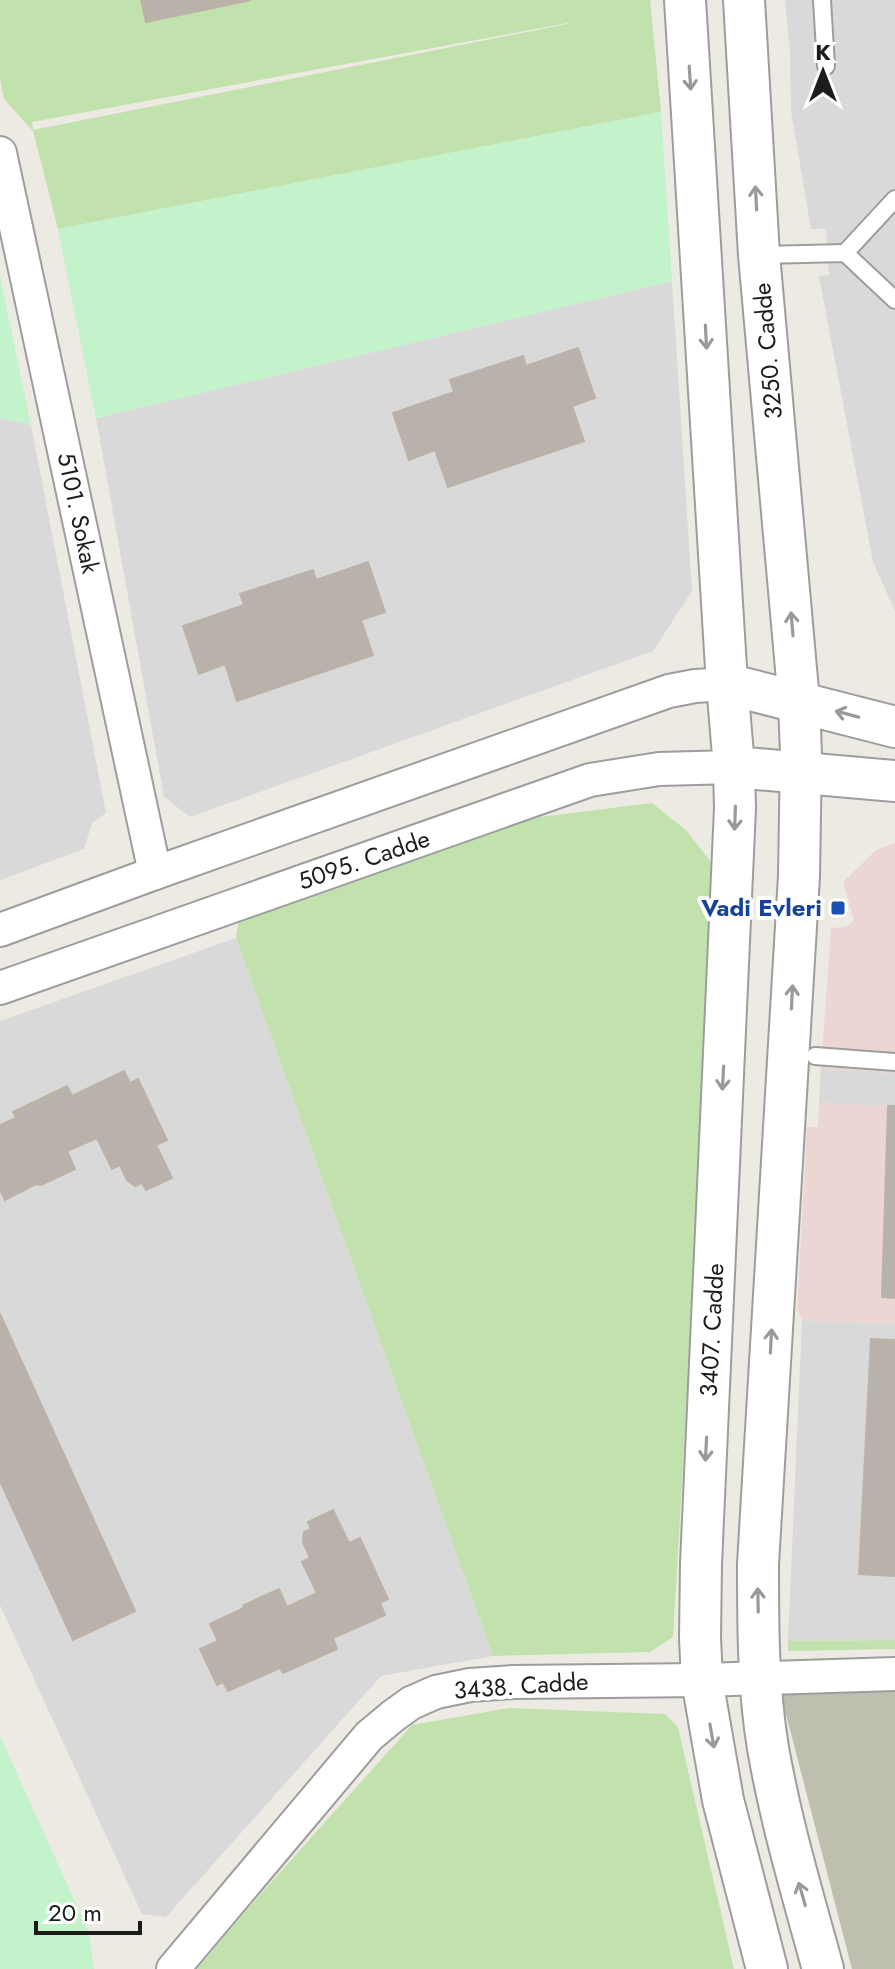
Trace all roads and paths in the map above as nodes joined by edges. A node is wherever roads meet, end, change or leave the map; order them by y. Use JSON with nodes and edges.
{"nodes":[{"id":1,"x":685,"y":0,"type":"edge"},
{"id":2,"x":744,"y":0,"type":"edge"},
{"id":3,"x":822,"y":0,"type":"edge"},
{"id":4,"x":826,"y":66,"type":"dead end"},
{"id":5,"x":0,"y":153,"type":"edge"},
{"id":6,"x":895,"y":199,"type":"edge"},
{"id":7,"x":845,"y":253,"type":"junction"},
{"id":8,"x":759,"y":255,"type":"junction"},
{"id":9,"x":895,"y":300,"type":"edge"},
{"id":10,"x":727,"y":684,"type":"junction"},
{"id":11,"x":799,"y":702,"type":"junction"},
{"id":12,"x":895,"y":727,"type":"edge"},
{"id":13,"x":734,"y":767,"type":"junction"},
{"id":14,"x":801,"y":772,"type":"junction"},
{"id":15,"x":895,"y":781,"type":"edge"},
{"id":16,"x":155,"y":873,"type":"junction"},
{"id":17,"x":0,"y":930,"type":"edge"},
{"id":18,"x":0,"y":988,"type":"edge"},
{"id":19,"x":815,"y":1056,"type":"dead end"},
{"id":20,"x":895,"y":1062,"type":"edge"},
{"id":21,"x":895,"y":1674,"type":"edge"},
{"id":22,"x":761,"y":1678,"type":"junction"},
{"id":23,"x":702,"y":1680,"type":"junction"},
{"id":24,"x":173,"y":1969,"type":"edge"},
{"id":25,"x":767,"y":1969,"type":"edge"},
{"id":26,"x":823,"y":1969,"type":"edge"}],
"edges":[{"from":1,"to":10,"type":"street","one_way":true},
{"from":8,"to":2,"type":"street","name":"3250. Cadde","one_way":true},
{"from":3,"to":4,"type":"lane"},
{"from":5,"to":16,"type":"street","name":"5101. Sokak"},
{"from":6,"to":7,"type":"lane"},
{"from":7,"to":8,"type":"lane"},
{"from":7,"to":9,"type":"lane"},
{"from":11,"to":8,"type":"street","name":"3250. Cadde","one_way":true},
{"from":10,"to":11,"type":"street"},
{"from":10,"to":13,"type":"street","name":"3407. Cadde"},
{"from":10,"to":16,"type":"street"},
{"from":12,"to":11,"type":"street","one_way":true},
{"from":11,"to":14,"type":"street"},
{"from":13,"to":14,"type":"street"},
{"from":13,"to":18,"type":"street","name":"5095. Cadde"},
{"from":13,"to":23,"type":"street","name":"3407. Cadde","one_way":true},
{"from":14,"to":15,"type":"street"},
{"from":22,"to":14,"type":"street","one_way":true},
{"from":16,"to":17,"type":"street"},
{"from":19,"to":20,"type":"lane"},
{"from":21,"to":22,"type":"street","name":"3438. Cadde"},
{"from":22,"to":23,"type":"street","name":"3438. Cadde"},
{"from":26,"to":22,"type":"street","one_way":true},
{"from":23,"to":24,"type":"street","name":"3438. Cadde"},
{"from":23,"to":25,"type":"street","name":"3407. Cadde","one_way":true}]}
